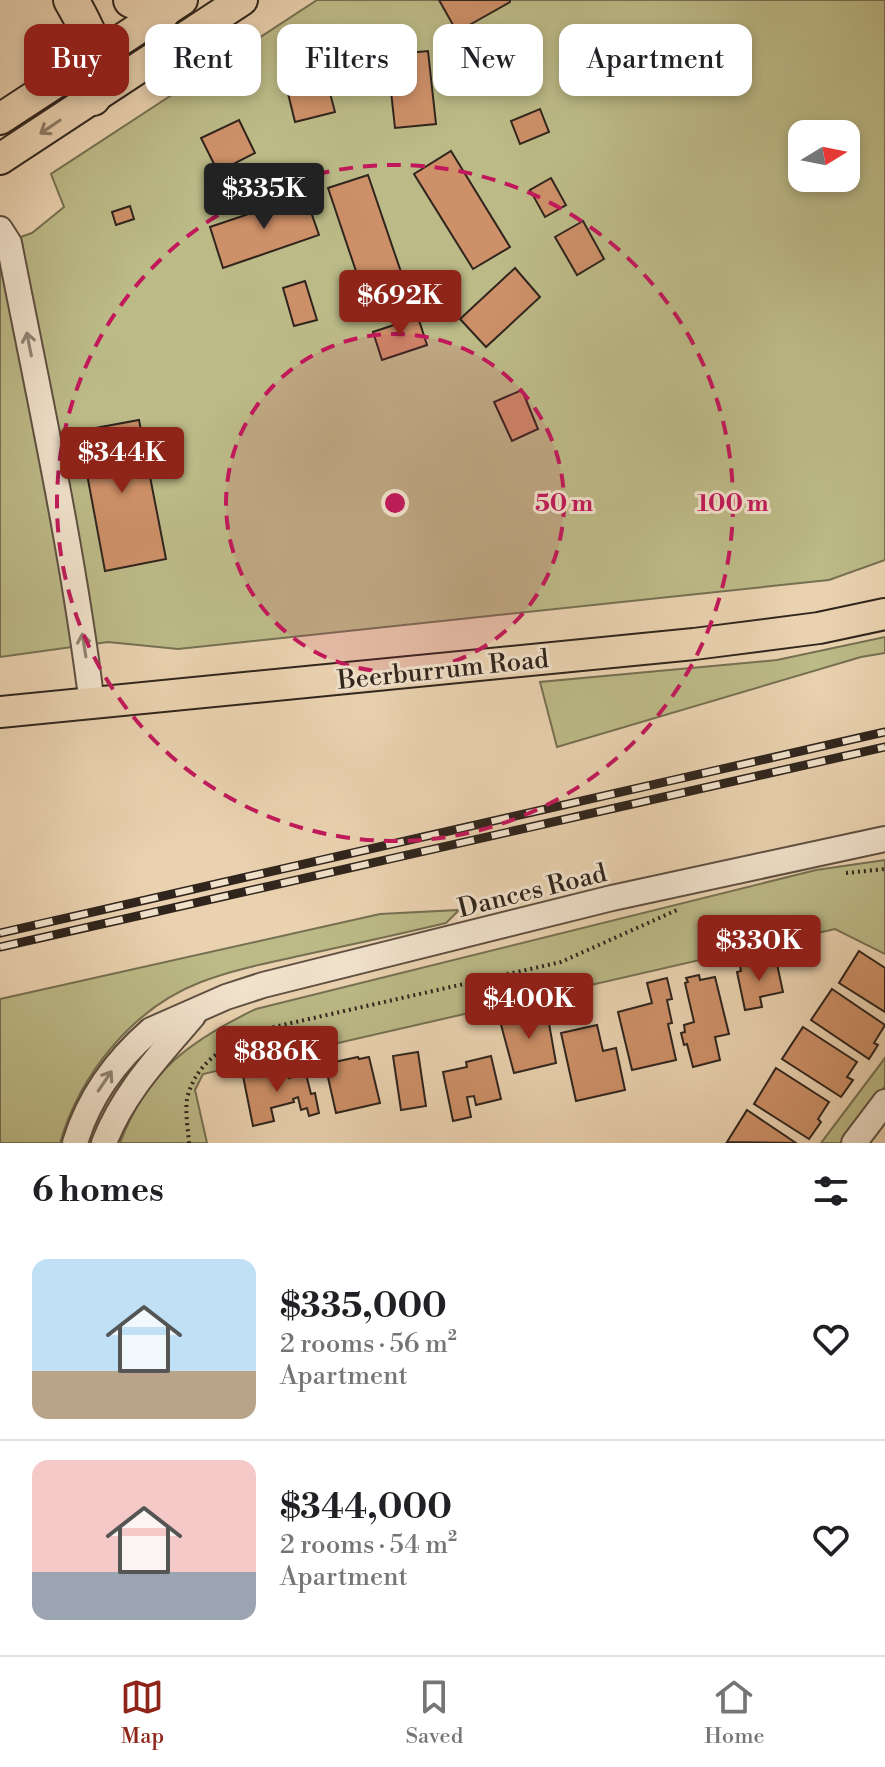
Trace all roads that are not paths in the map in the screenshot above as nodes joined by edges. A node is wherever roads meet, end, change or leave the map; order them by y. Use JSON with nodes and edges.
{"nodes":[{"id":1,"x":71,"y":0,"type":"edge"},
{"id":2,"x":242,"y":0,"type":"edge"},
{"id":3,"x":158,"y":4,"type":"edge"},
{"id":4,"x":85,"y":24,"type":"edge"},
{"id":5,"x":129,"y":28,"type":"edge"},
{"id":6,"x":34,"y":96,"type":"edge"},
{"id":7,"x":93,"y":98,"type":"joint"},
{"id":8,"x":0,"y":119,"type":"edge"},
{"id":9,"x":0,"y":159,"type":"edge"},
{"id":10,"x":0,"y":229,"type":"edge"},
{"id":11,"x":885,"y":614,"type":"edge"},
{"id":12,"x":92,"y":705,"type":"junction"},
{"id":13,"x":0,"y":712,"type":"edge"},
{"id":14,"x":885,"y":839,"type":"edge"},
{"id":15,"x":197,"y":1011,"type":"junction"},
{"id":16,"x":885,"y":1102,"type":"edge"},
{"id":17,"x":75,"y":1143,"type":"edge"},
{"id":18,"x":104,"y":1143,"type":"edge"},
{"id":19,"x":854,"y":1143,"type":"edge"}],
"edges":[{"from":1,"to":4,"type":"highway"},
{"from":2,"to":7,"type":"main road"},
{"from":3,"to":5,"type":"main road"},
{"from":6,"to":8,"type":"main road"},
{"from":7,"to":9,"type":"main road","one_way":true},
{"from":12,"to":10,"type":"street","one_way":true},
{"from":11,"to":12,"type":"main road","name":"Beerburrum Road"},
{"from":12,"to":13,"type":"main road","name":"Beerburrum Road"},
{"from":14,"to":15,"type":"street","name":"Dances Road"},
{"from":17,"to":15,"type":"street","name":"Dances Road","one_way":true},
{"from":15,"to":18,"type":"street","name":"Dances Road"},
{"from":16,"to":19,"type":"street"}]}
